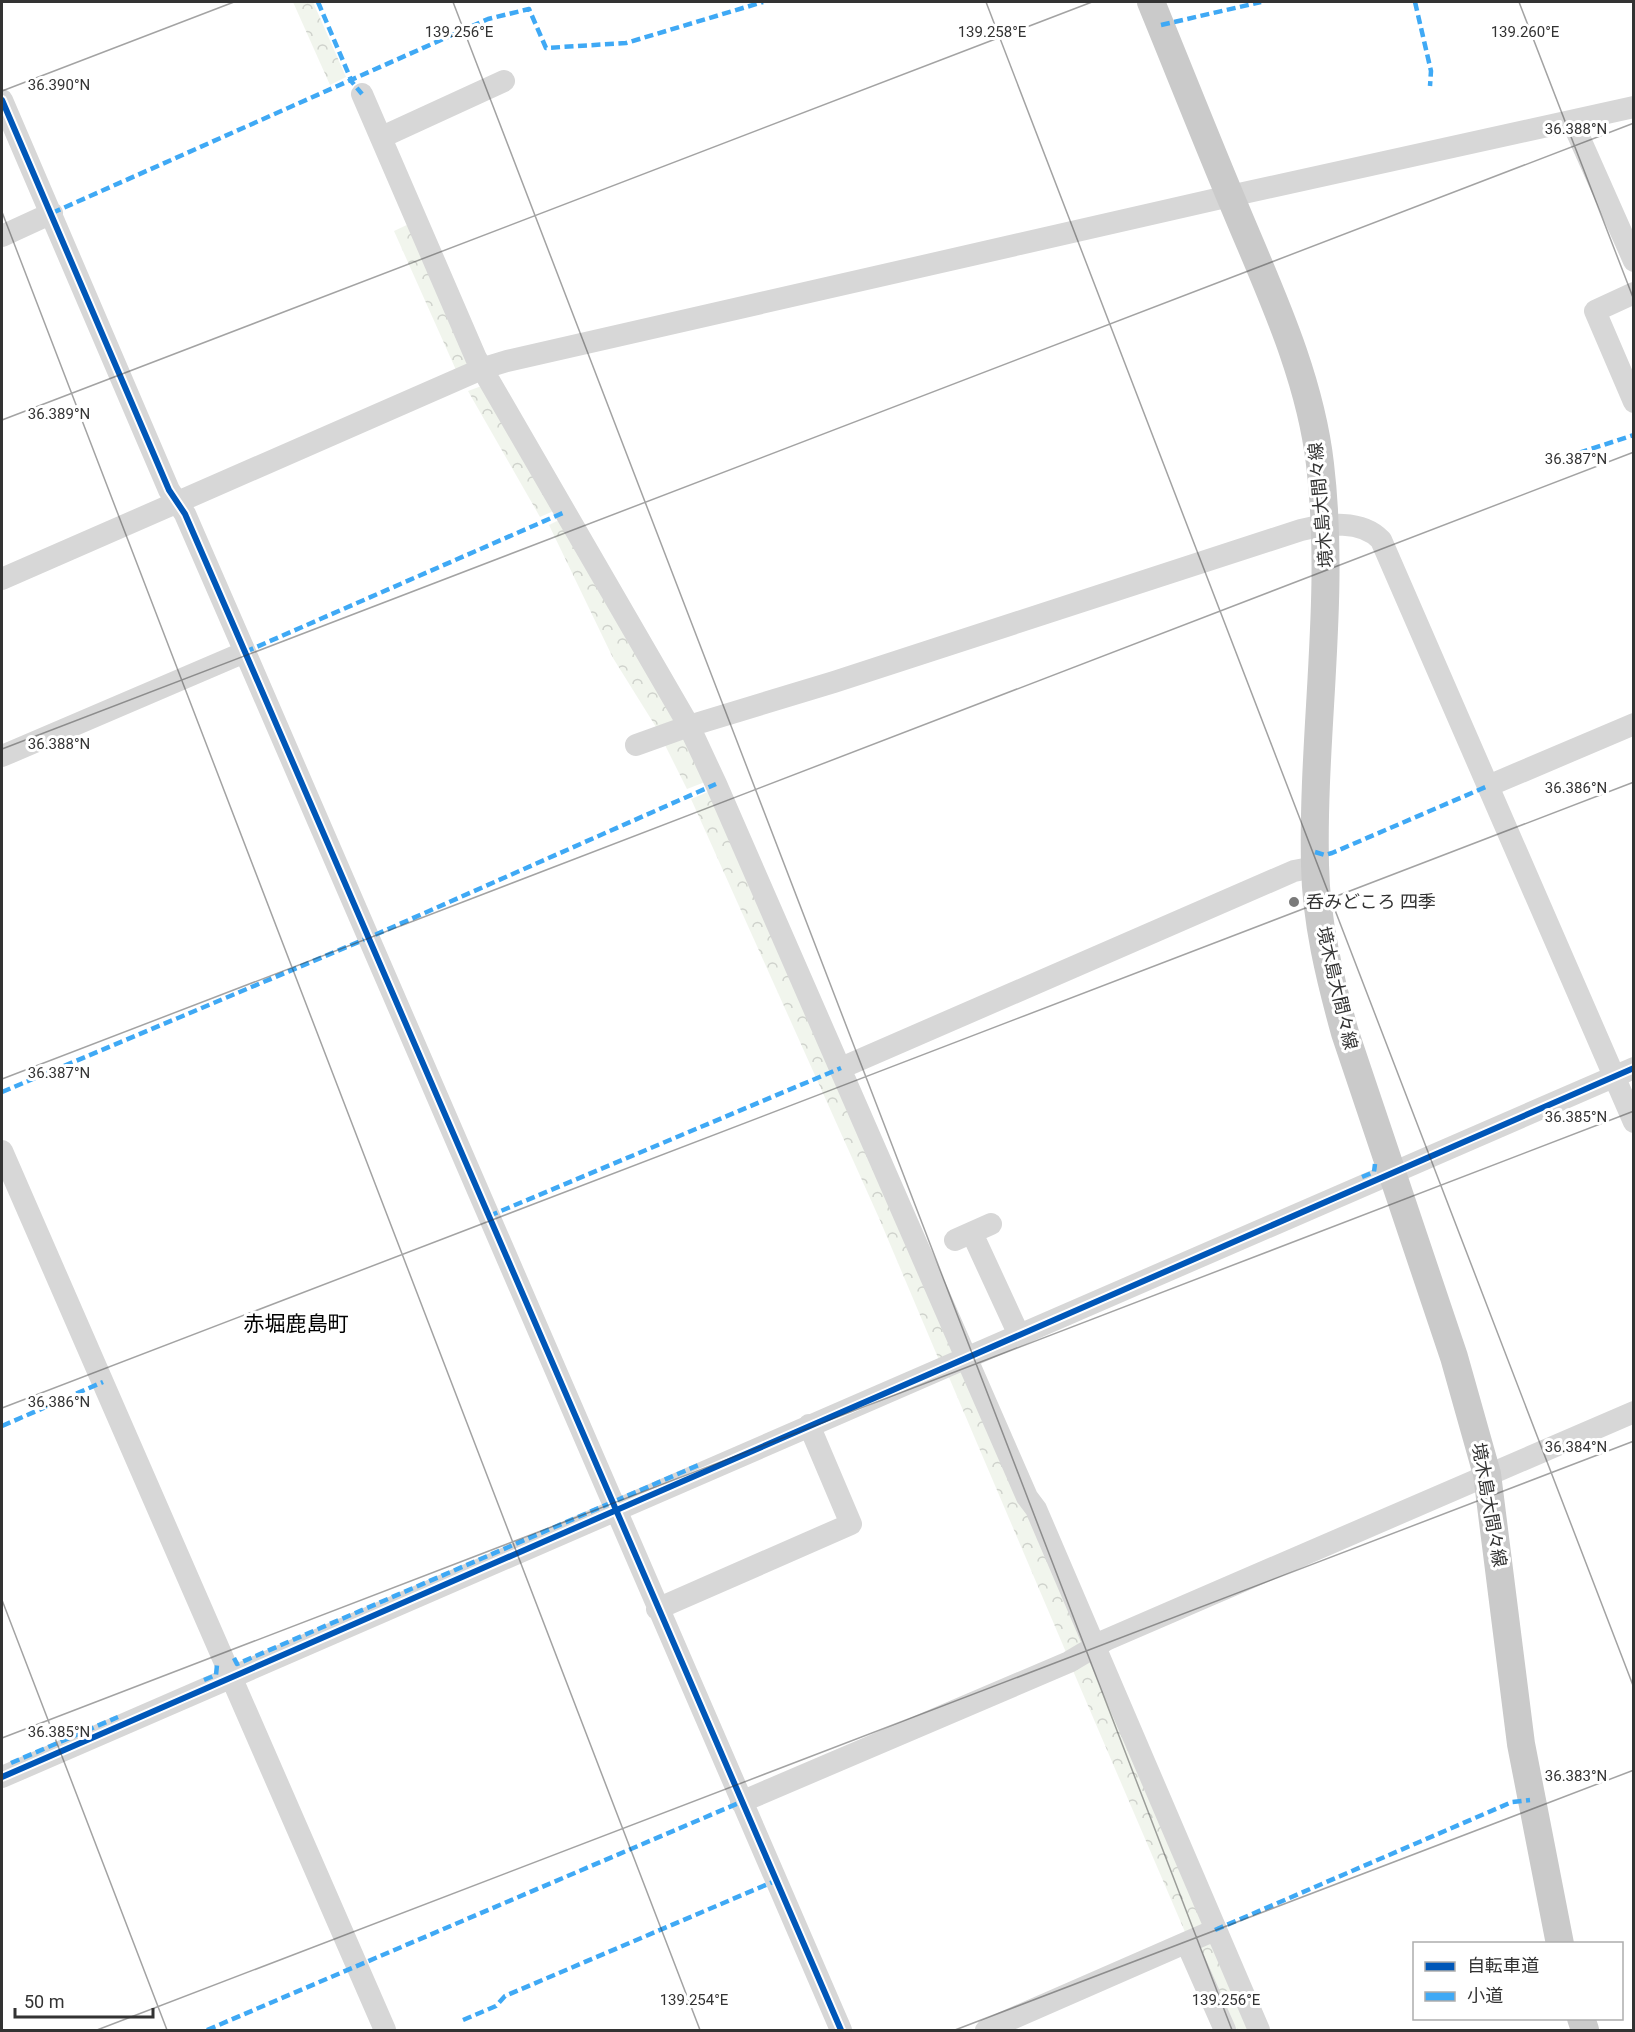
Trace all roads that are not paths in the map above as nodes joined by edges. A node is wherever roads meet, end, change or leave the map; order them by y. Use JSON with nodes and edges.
{"nodes":[{"id":1,"x":1151,"y":2,"type":"edge"},
{"id":2,"x":504,"y":81,"type":"dead end"},
{"id":3,"x":362,"y":94,"type":"dead end"},
{"id":4,"x":2,"y":100,"type":"edge"},
{"id":5,"x":1634,"y":107,"type":"edge"},
{"id":6,"x":1572,"y":121,"type":"junction"},
{"id":7,"x":382,"y":137,"type":"junction"},
{"id":8,"x":1230,"y":196,"type":"junction"},
{"id":9,"x":52,"y":213,"type":"junction"},
{"id":10,"x":2,"y":236,"type":"edge"},
{"id":11,"x":1634,"y":261,"type":"edge"},
{"id":12,"x":1634,"y":293,"type":"edge"},
{"id":13,"x":484,"y":368,"type":"junction"},
{"id":14,"x":1634,"y":402,"type":"edge"},
{"id":15,"x":177,"y":503,"type":"junction"},
{"id":16,"x":1325,"y":525,"type":"junction"},
{"id":17,"x":2,"y":579,"type":"edge"},
{"id":18,"x":245,"y":652,"type":"junction"},
{"id":19,"x":1634,"y":724,"type":"edge"},
{"id":20,"x":689,"y":726,"type":"junction"},
{"id":21,"x":636,"y":746,"type":"dead end"},
{"id":22,"x":2,"y":756,"type":"edge"},
{"id":23,"x":1488,"y":786,"type":"junction"},
{"id":24,"x":1315,"y":867,"type":"junction"},
{"id":25,"x":841,"y":1068,"type":"junction"},
{"id":26,"x":1623,"y":1072,"type":"edge"},
{"id":27,"x":1634,"y":1122,"type":"edge"},
{"id":28,"x":2,"y":1151,"type":"edge"},
{"id":29,"x":1390,"y":1173,"type":"junction"},
{"id":30,"x":972,"y":1232,"type":"dead end"},
{"id":31,"x":1019,"y":1335,"type":"junction"},
{"id":32,"x":967,"y":1356,"type":"junction"},
{"id":33,"x":1634,"y":1412,"type":"edge"},
{"id":34,"x":809,"y":1425,"type":"junction"},
{"id":35,"x":1487,"y":1474,"type":"junction"},
{"id":36,"x":614,"y":1510,"type":"junction"},
{"id":37,"x":657,"y":1609,"type":"junction"},
{"id":38,"x":1093,"y":1647,"type":"junction"},
{"id":39,"x":231,"y":1677,"type":"junction"},
{"id":40,"x":2,"y":1777,"type":"edge"},
{"id":41,"x":741,"y":1802,"type":"junction"},
{"id":42,"x":1215,"y":1930,"type":"junction"},
{"id":43,"x":1560,"y":1942,"type":"edge"},
{"id":44,"x":1187,"y":1944,"type":"junction"},
{"id":45,"x":385,"y":2031,"type":"edge"},
{"id":46,"x":841,"y":2031,"type":"edge"},
{"id":47,"x":986,"y":2031,"type":"edge"},
{"id":48,"x":1225,"y":2031,"type":"edge"},
{"id":49,"x":1259,"y":2031,"type":"edge"}],
"edges":[{"from":1,"to":8,"type":"main road","name":"境木島大間々線"},
{"from":2,"to":7,"type":"street"},
{"from":3,"to":7,"type":"street"},
{"from":4,"to":9,"type":"street"},
{"from":5,"to":6,"type":"street"},
{"from":6,"to":8,"type":"street"},
{"from":6,"to":11,"type":"street"},
{"from":7,"to":13,"type":"street"},
{"from":8,"to":13,"type":"street"},
{"from":8,"to":16,"type":"main road","name":"境木島大間々線"},
{"from":9,"to":10,"type":"street"},
{"from":9,"to":15,"type":"street"},
{"from":12,"to":14,"type":"street"},
{"from":13,"to":15,"type":"street"},
{"from":13,"to":20,"type":"street"},
{"from":15,"to":17,"type":"street"},
{"from":15,"to":18,"type":"street"},
{"from":16,"to":20,"type":"street"},
{"from":16,"to":23,"type":"street"},
{"from":16,"to":24,"type":"main road","name":"境木島大間々線"},
{"from":18,"to":22,"type":"street"},
{"from":18,"to":36,"type":"street"},
{"from":19,"to":23,"type":"street"},
{"from":20,"to":21,"type":"street"},
{"from":20,"to":25,"type":"street"},
{"from":23,"to":26,"type":"street"},
{"from":24,"to":25,"type":"street"},
{"from":24,"to":29,"type":"main road","name":"境木島大間々線"},
{"from":25,"to":32,"type":"street"},
{"from":26,"to":27,"type":"street"},
{"from":26,"to":29,"type":"street"},
{"from":28,"to":39,"type":"street"},
{"from":29,"to":31,"type":"street"},
{"from":29,"to":35,"type":"main road","name":"境木島大間々線"},
{"from":30,"to":31,"type":"street"},
{"from":31,"to":32,"type":"street"},
{"from":32,"to":34,"type":"street"},
{"from":32,"to":38,"type":"street"},
{"from":33,"to":35,"type":"street"},
{"from":34,"to":36,"type":"street"},
{"from":34,"to":37,"type":"street"},
{"from":35,"to":38,"type":"street"},
{"from":35,"to":43,"type":"main road","name":"境木島大間々線"},
{"from":36,"to":37,"type":"street"},
{"from":36,"to":39,"type":"street"},
{"from":37,"to":41,"type":"street"},
{"from":38,"to":41,"type":"street"},
{"from":38,"to":42,"type":"street"},
{"from":39,"to":40,"type":"street"},
{"from":39,"to":45,"type":"street"},
{"from":41,"to":46,"type":"street"},
{"from":42,"to":44,"type":"street"},
{"from":42,"to":49,"type":"street"},
{"from":44,"to":47,"type":"street"},
{"from":44,"to":48,"type":"street"}]}
